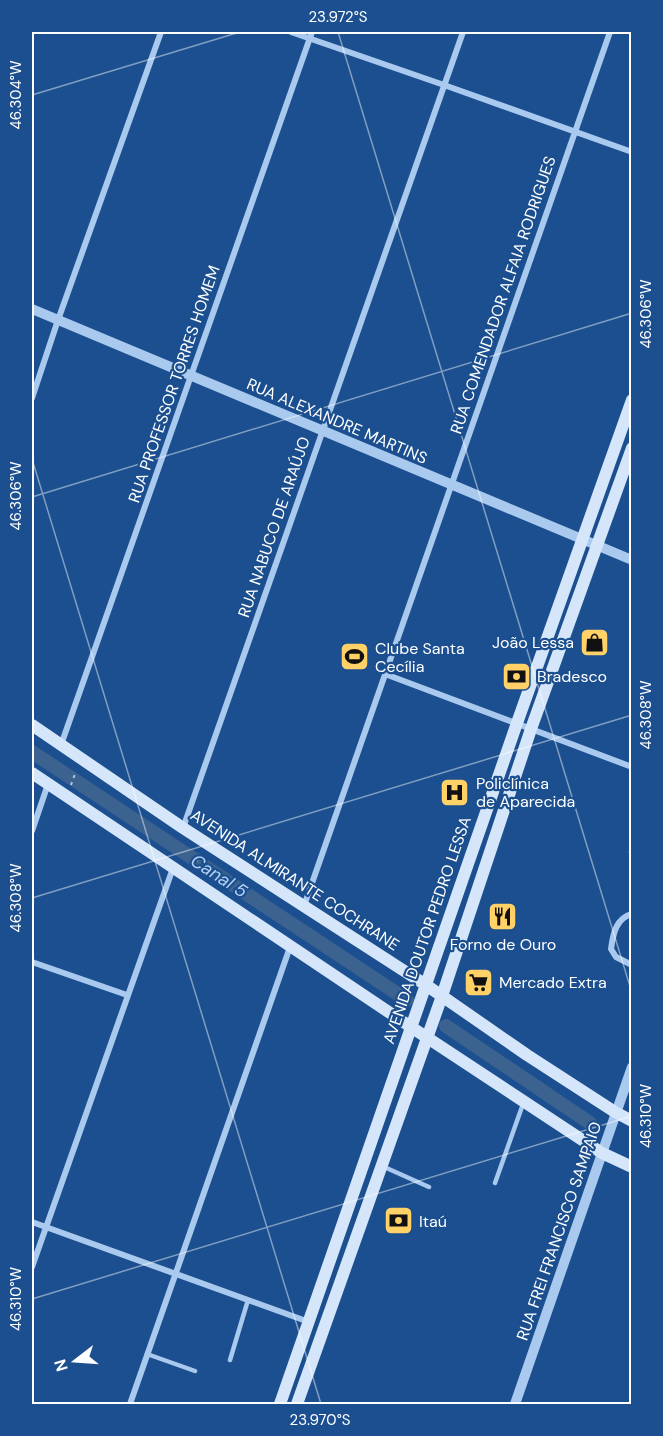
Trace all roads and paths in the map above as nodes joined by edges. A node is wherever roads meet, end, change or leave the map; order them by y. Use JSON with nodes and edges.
{"nodes":[{"id":1,"x":161,"y":32,"type":"edge"},
{"id":2,"x":291,"y":32,"type":"edge"},
{"id":3,"x":463,"y":32,"type":"edge"},
{"id":4,"x":610,"y":32,"type":"edge"},
{"id":5,"x":311,"y":35,"type":"edge"},
{"id":6,"x":444,"y":85,"type":"junction"},
{"id":7,"x":574,"y":132,"type":"junction"},
{"id":8,"x":632,"y":152,"type":"edge"},
{"id":9,"x":32,"y":309,"type":"edge"},
{"id":10,"x":58,"y":320,"type":"junction"},
{"id":11,"x":191,"y":376,"type":"junction"},
{"id":12,"x":32,"y":398,"type":"edge"},
{"id":13,"x":632,"y":400,"type":"edge"},
{"id":14,"x":322,"y":430,"type":"junction"},
{"id":15,"x":632,"y":448,"type":"edge"},
{"id":16,"x":451,"y":484,"type":"junction"},
{"id":17,"x":583,"y":540,"type":"junction"},
{"id":18,"x":597,"y":545,"type":"junction"},
{"id":19,"x":632,"y":560,"type":"edge"},
{"id":20,"x":385,"y":674,"type":"junction"},
{"id":21,"x":517,"y":723,"type":"junction"},
{"id":22,"x":32,"y":726,"type":"edge"},
{"id":23,"x":531,"y":729,"type":"junction"},
{"id":24,"x":61,"y":745,"type":"junction"},
{"id":25,"x":632,"y":767,"type":"edge"},
{"id":26,"x":76,"y":771,"type":"dead end"},
{"id":27,"x":32,"y":773,"type":"edge"},
{"id":28,"x":48,"y":784,"type":"junction"},
{"id":29,"x":70,"y":789,"type":"dead end"},
{"id":30,"x":183,"y":828,"type":"junction"},
{"id":31,"x":32,"y":831,"type":"edge"},
{"id":32,"x":204,"y":846,"type":"dead end"},
{"id":33,"x":173,"y":868,"type":"junction"},
{"id":34,"x":193,"y":871,"type":"dead end"},
{"id":35,"x":304,"y":907,"type":"junction"},
{"id":36,"x":632,"y":914,"type":"edge"},
{"id":37,"x":290,"y":946,"type":"junction"},
{"id":38,"x":32,"y":962,"type":"edge"},
{"id":39,"x":632,"y":965,"type":"edge"},
{"id":40,"x":426,"y":985,"type":"junction"},
{"id":41,"x":127,"y":995,"type":"junction"},
{"id":42,"x":442,"y":996,"type":"junction"},
{"id":43,"x":411,"y":1027,"type":"junction"},
{"id":44,"x":427,"y":1038,"type":"junction"},
{"id":45,"x":632,"y":1067,"type":"edge"},
{"id":46,"x":524,"y":1102,"type":"junction"},
{"id":47,"x":614,"y":1117,"type":"junction"},
{"id":48,"x":632,"y":1120,"type":"edge"},
{"id":49,"x":602,"y":1151,"type":"junction"},
{"id":50,"x":382,"y":1166,"type":"junction"},
{"id":51,"x":632,"y":1167,"type":"edge"},
{"id":52,"x":495,"y":1183,"type":"dead end"},
{"id":53,"x":429,"y":1187,"type":"dead end"},
{"id":54,"x":32,"y":1222,"type":"edge"},
{"id":55,"x":45,"y":1227,"type":"junction"},
{"id":56,"x":32,"y":1267,"type":"edge"},
{"id":57,"x":175,"y":1274,"type":"junction"},
{"id":58,"x":248,"y":1300,"type":"junction"},
{"id":59,"x":309,"y":1322,"type":"junction"},
{"id":60,"x":147,"y":1354,"type":"junction"},
{"id":61,"x":230,"y":1359,"type":"dead end"},
{"id":62,"x":195,"y":1371,"type":"dead end"},
{"id":63,"x":129,"y":1404,"type":"edge"},
{"id":64,"x":280,"y":1404,"type":"edge"},
{"id":65,"x":297,"y":1404,"type":"edge"},
{"id":66,"x":515,"y":1404,"type":"edge"}],
"edges":[{"from":1,"to":10,"type":"street"},
{"from":2,"to":5,"type":"street"},
{"from":3,"to":6,"type":"street","name":"RUA NABUCO DE ARAÚJO"},
{"from":4,"to":7,"type":"street","name":"RUA COMENDADOR ALFAIA RODRIGUES"},
{"from":5,"to":6,"type":"street"},
{"from":5,"to":11,"type":"street","name":"RUA PROFESSOR TORRES HOMEM"},
{"from":6,"to":7,"type":"street"},
{"from":6,"to":14,"type":"street","name":"RUA NABUCO DE ARAÚJO"},
{"from":7,"to":8,"type":"street"},
{"from":7,"to":16,"type":"street","name":"RUA COMENDADOR ALFAIA RODRIGUES"},
{"from":9,"to":10,"type":"street","name":"RUA ALEXANDRE MARTINS"},
{"from":10,"to":11,"type":"street","name":"RUA ALEXANDRE MARTINS"},
{"from":10,"to":12,"type":"street"},
{"from":11,"to":14,"type":"street","name":"RUA ALEXANDRE MARTINS"},
{"from":11,"to":24,"type":"street","name":"RUA PROFESSOR TORRES HOMEM"},
{"from":13,"to":17,"type":"main road","name":"AVENIDA DOUTOR PEDRO LESSA"},
{"from":14,"to":16,"type":"street","name":"RUA ALEXANDRE MARTINS"},
{"from":14,"to":30,"type":"street","name":"RUA NABUCO DE ARAÚJO"},
{"from":15,"to":18,"type":"main road","name":"AVENIDA DOUTOR PEDRO LESSA"},
{"from":16,"to":17,"type":"street","name":"RUA ALEXANDRE MARTINS"},
{"from":16,"to":20,"type":"street","name":"RUA COMENDADOR ALFAIA RODRIGUES"},
{"from":17,"to":18,"type":"street","name":"RUA ALEXANDRE MARTINS"},
{"from":17,"to":21,"type":"main road","name":"AVENIDA DOUTOR PEDRO LESSA"},
{"from":18,"to":19,"type":"street","name":"RUA ALEXANDRE MARTINS"},
{"from":18,"to":23,"type":"main road","name":"AVENIDA DOUTOR PEDRO LESSA"},
{"from":20,"to":21,"type":"street"},
{"from":20,"to":35,"type":"street","name":"RUA COMENDADOR ALFAIA RODRIGUES"},
{"from":21,"to":23,"type":"street"},
{"from":21,"to":40,"type":"main road","name":"AVENIDA DOUTOR PEDRO LESSA"},
{"from":22,"to":24,"type":"main road","name":"AVENIDA ALMIRANTE COCHRANE"},
{"from":23,"to":25,"type":"street"},
{"from":23,"to":42,"type":"main road","name":"AVENIDA DOUTOR PEDRO LESSA"},
{"from":24,"to":30,"type":"main road","name":"AVENIDA ALMIRANTE COCHRANE"},
{"from":26,"to":29,"type":"path"},
{"from":27,"to":28,"type":"main road"},
{"from":28,"to":31,"type":"street"},
{"from":28,"to":33,"type":"main road"},
{"from":30,"to":35,"type":"main road","name":"AVENIDA ALMIRANTE COCHRANE"},
{"from":32,"to":34,"type":"path"},
{"from":33,"to":37,"type":"main road"},
{"from":33,"to":41,"type":"street"},
{"from":35,"to":40,"type":"main road","name":"AVENIDA ALMIRANTE COCHRANE"},
{"from":36,"to":39,"type":"street"},
{"from":37,"to":43,"type":"main road"},
{"from":37,"to":57,"type":"street"},
{"from":38,"to":41,"type":"street"},
{"from":40,"to":42,"type":"main road","name":"AVENIDA ALMIRANTE COCHRANE"},
{"from":40,"to":43,"type":"main road","name":"AVENIDA DOUTOR PEDRO LESSA"},
{"from":41,"to":55,"type":"street"},
{"from":42,"to":44,"type":"main road","name":"AVENIDA DOUTOR PEDRO LESSA"},
{"from":42,"to":47,"type":"main road","name":"AVENIDA ALMIRANTE COCHRANE"},
{"from":43,"to":44,"type":"main road"},
{"from":43,"to":59,"type":"main road","name":"AVENIDA DOUTOR PEDRO LESSA"},
{"from":44,"to":46,"type":"main road"},
{"from":44,"to":50,"type":"main road","name":"AVENIDA DOUTOR PEDRO LESSA"},
{"from":45,"to":47,"type":"street","name":"RUA FREI FRANCISCO SAMPAIO"},
{"from":46,"to":49,"type":"main road"},
{"from":46,"to":52,"type":"lane"},
{"from":47,"to":48,"type":"main road","name":"AVENIDA ALMIRANTE COCHRANE"},
{"from":47,"to":49,"type":"street","name":"RUA FREI FRANCISCO SAMPAIO"},
{"from":49,"to":51,"type":"main road"},
{"from":49,"to":66,"type":"street","name":"RUA FREI FRANCISCO SAMPAIO"},
{"from":50,"to":53,"type":"lane"},
{"from":50,"to":65,"type":"main road","name":"AVENIDA DOUTOR PEDRO LESSA"},
{"from":54,"to":55,"type":"street"},
{"from":55,"to":56,"type":"street"},
{"from":55,"to":57,"type":"street"},
{"from":57,"to":58,"type":"street"},
{"from":57,"to":60,"type":"street"},
{"from":58,"to":59,"type":"street"},
{"from":58,"to":61,"type":"lane"},
{"from":59,"to":64,"type":"main road","name":"AVENIDA DOUTOR PEDRO LESSA"},
{"from":60,"to":62,"type":"lane"},
{"from":60,"to":63,"type":"street"}]}
